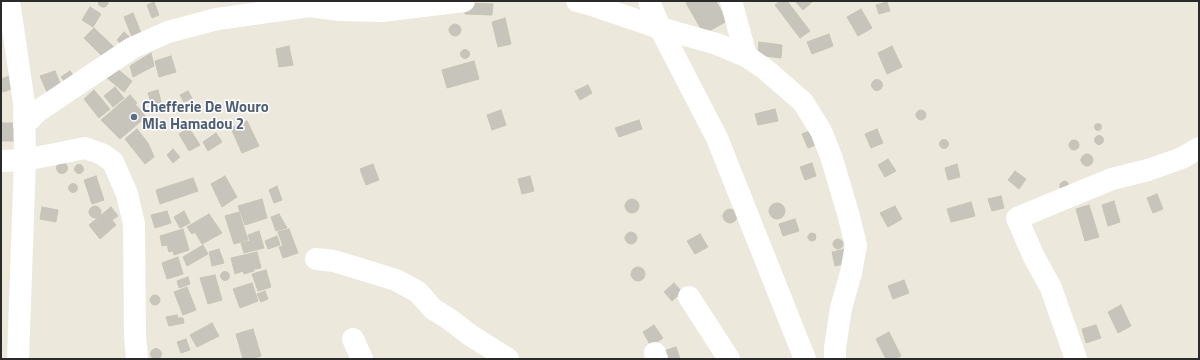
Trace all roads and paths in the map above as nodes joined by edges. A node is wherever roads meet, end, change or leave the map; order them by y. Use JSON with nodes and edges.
{"nodes":[{"id":1,"x":9,"y":1,"type":"edge"},
{"id":2,"x":464,"y":1,"type":"edge"},
{"id":3,"x":577,"y":1,"type":"edge"},
{"id":4,"x":649,"y":1,"type":"edge"},
{"id":5,"x":731,"y":1,"type":"edge"},
{"id":6,"x":307,"y":3,"type":"edge"},
{"id":7,"x":660,"y":28,"type":"junction"},
{"id":8,"x":746,"y":56,"type":"junction"},
{"id":9,"x":24,"y":125,"type":"junction"},
{"id":10,"x":1199,"y":148,"type":"edge"},
{"id":11,"x":25,"y":160,"type":"junction"},
{"id":12,"x":1,"y":161,"type":"edge"},
{"id":13,"x":316,"y":259,"type":"dead end"},
{"id":14,"x":689,"y":297,"type":"dead end"},
{"id":15,"x":353,"y":339,"type":"dead end"},
{"id":16,"x":13,"y":355,"type":"edge"},
{"id":17,"x":137,"y":359,"type":"edge"},
{"id":18,"x":362,"y":359,"type":"edge"},
{"id":19,"x":508,"y":359,"type":"edge"},
{"id":20,"x":729,"y":359,"type":"edge"},
{"id":21,"x":805,"y":359,"type":"edge"},
{"id":22,"x":835,"y":359,"type":"edge"},
{"id":23,"x":1076,"y":359,"type":"edge"}],
"edges":[{"from":1,"to":9,"type":"street"},
{"from":2,"to":6,"type":"street"},
{"from":3,"to":7,"type":"street"},
{"from":4,"to":7,"type":"street"},
{"from":5,"to":8,"type":"street"},
{"from":6,"to":9,"type":"street"},
{"from":7,"to":8,"type":"street"},
{"from":7,"to":21,"type":"street"},
{"from":8,"to":22,"type":"street"},
{"from":9,"to":11,"type":"street"},
{"from":10,"to":23,"type":"street"},
{"from":11,"to":12,"type":"street"},
{"from":11,"to":16,"type":"street"},
{"from":11,"to":17,"type":"street"},
{"from":13,"to":19,"type":"street"},
{"from":14,"to":20,"type":"street"},
{"from":15,"to":18,"type":"street"}]}
